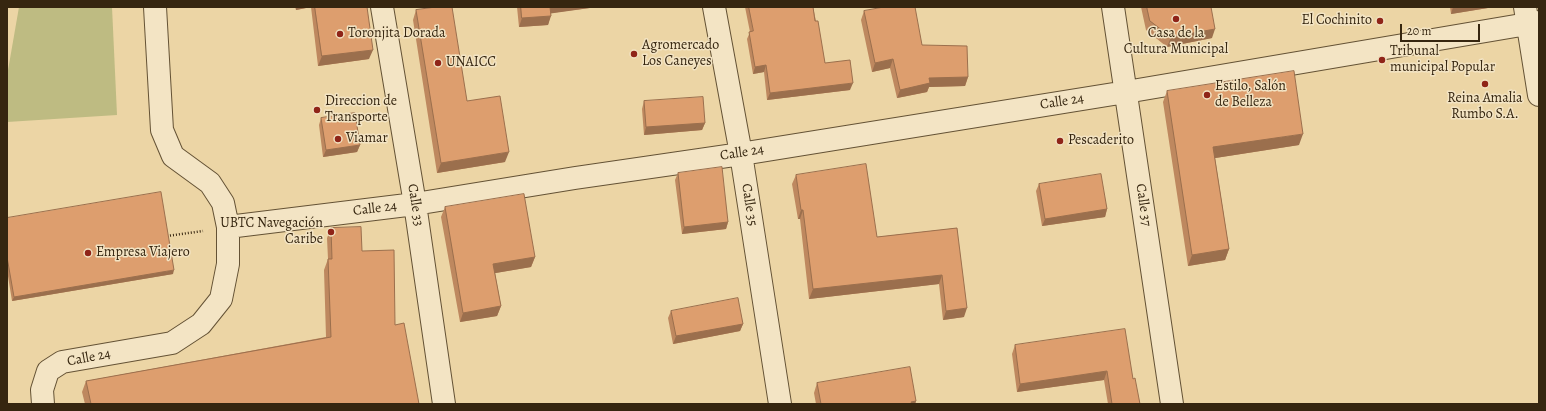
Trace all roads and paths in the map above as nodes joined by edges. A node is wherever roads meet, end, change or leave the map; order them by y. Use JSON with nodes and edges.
{"nodes":[{"id":1,"x":155,"y":7,"type":"edge"},
{"id":2,"x":382,"y":7,"type":"edge"},
{"id":3,"x":714,"y":7,"type":"edge"},
{"id":4,"x":1113,"y":7,"type":"edge"},
{"id":5,"x":1531,"y":18,"type":"edge"},
{"id":6,"x":1126,"y":92,"type":"junction"},
{"id":7,"x":1539,"y":95,"type":"edge"},
{"id":8,"x":742,"y":154,"type":"junction"},
{"id":9,"x":415,"y":204,"type":"junction"},
{"id":10,"x":228,"y":227,"type":"junction"},
{"id":11,"x":166,"y":236,"type":"edge"},
{"id":12,"x":42,"y":397,"type":"edge"},
{"id":13,"x":444,"y":404,"type":"edge"},
{"id":14,"x":780,"y":404,"type":"edge"},
{"id":15,"x":1172,"y":404,"type":"edge"}],
"edges":[{"from":1,"to":10,"type":"street"},
{"from":2,"to":9,"type":"street","name":"Calle 33"},
{"from":3,"to":8,"type":"street","name":"Calle 35"},
{"from":4,"to":6,"type":"street","name":"Calle 37"},
{"from":5,"to":6,"type":"street","name":"Calle 24"},
{"from":5,"to":7,"type":"street"},
{"from":6,"to":8,"type":"street","name":"Calle 24"},
{"from":6,"to":15,"type":"street","name":"Calle 37"},
{"from":8,"to":9,"type":"street","name":"Calle 24"},
{"from":8,"to":14,"type":"street","name":"Calle 35"},
{"from":9,"to":10,"type":"street","name":"Calle 24"},
{"from":9,"to":13,"type":"street","name":"Calle 33"},
{"from":10,"to":11,"type":"path"},
{"from":10,"to":12,"type":"street","name":"Calle 24"}]}
